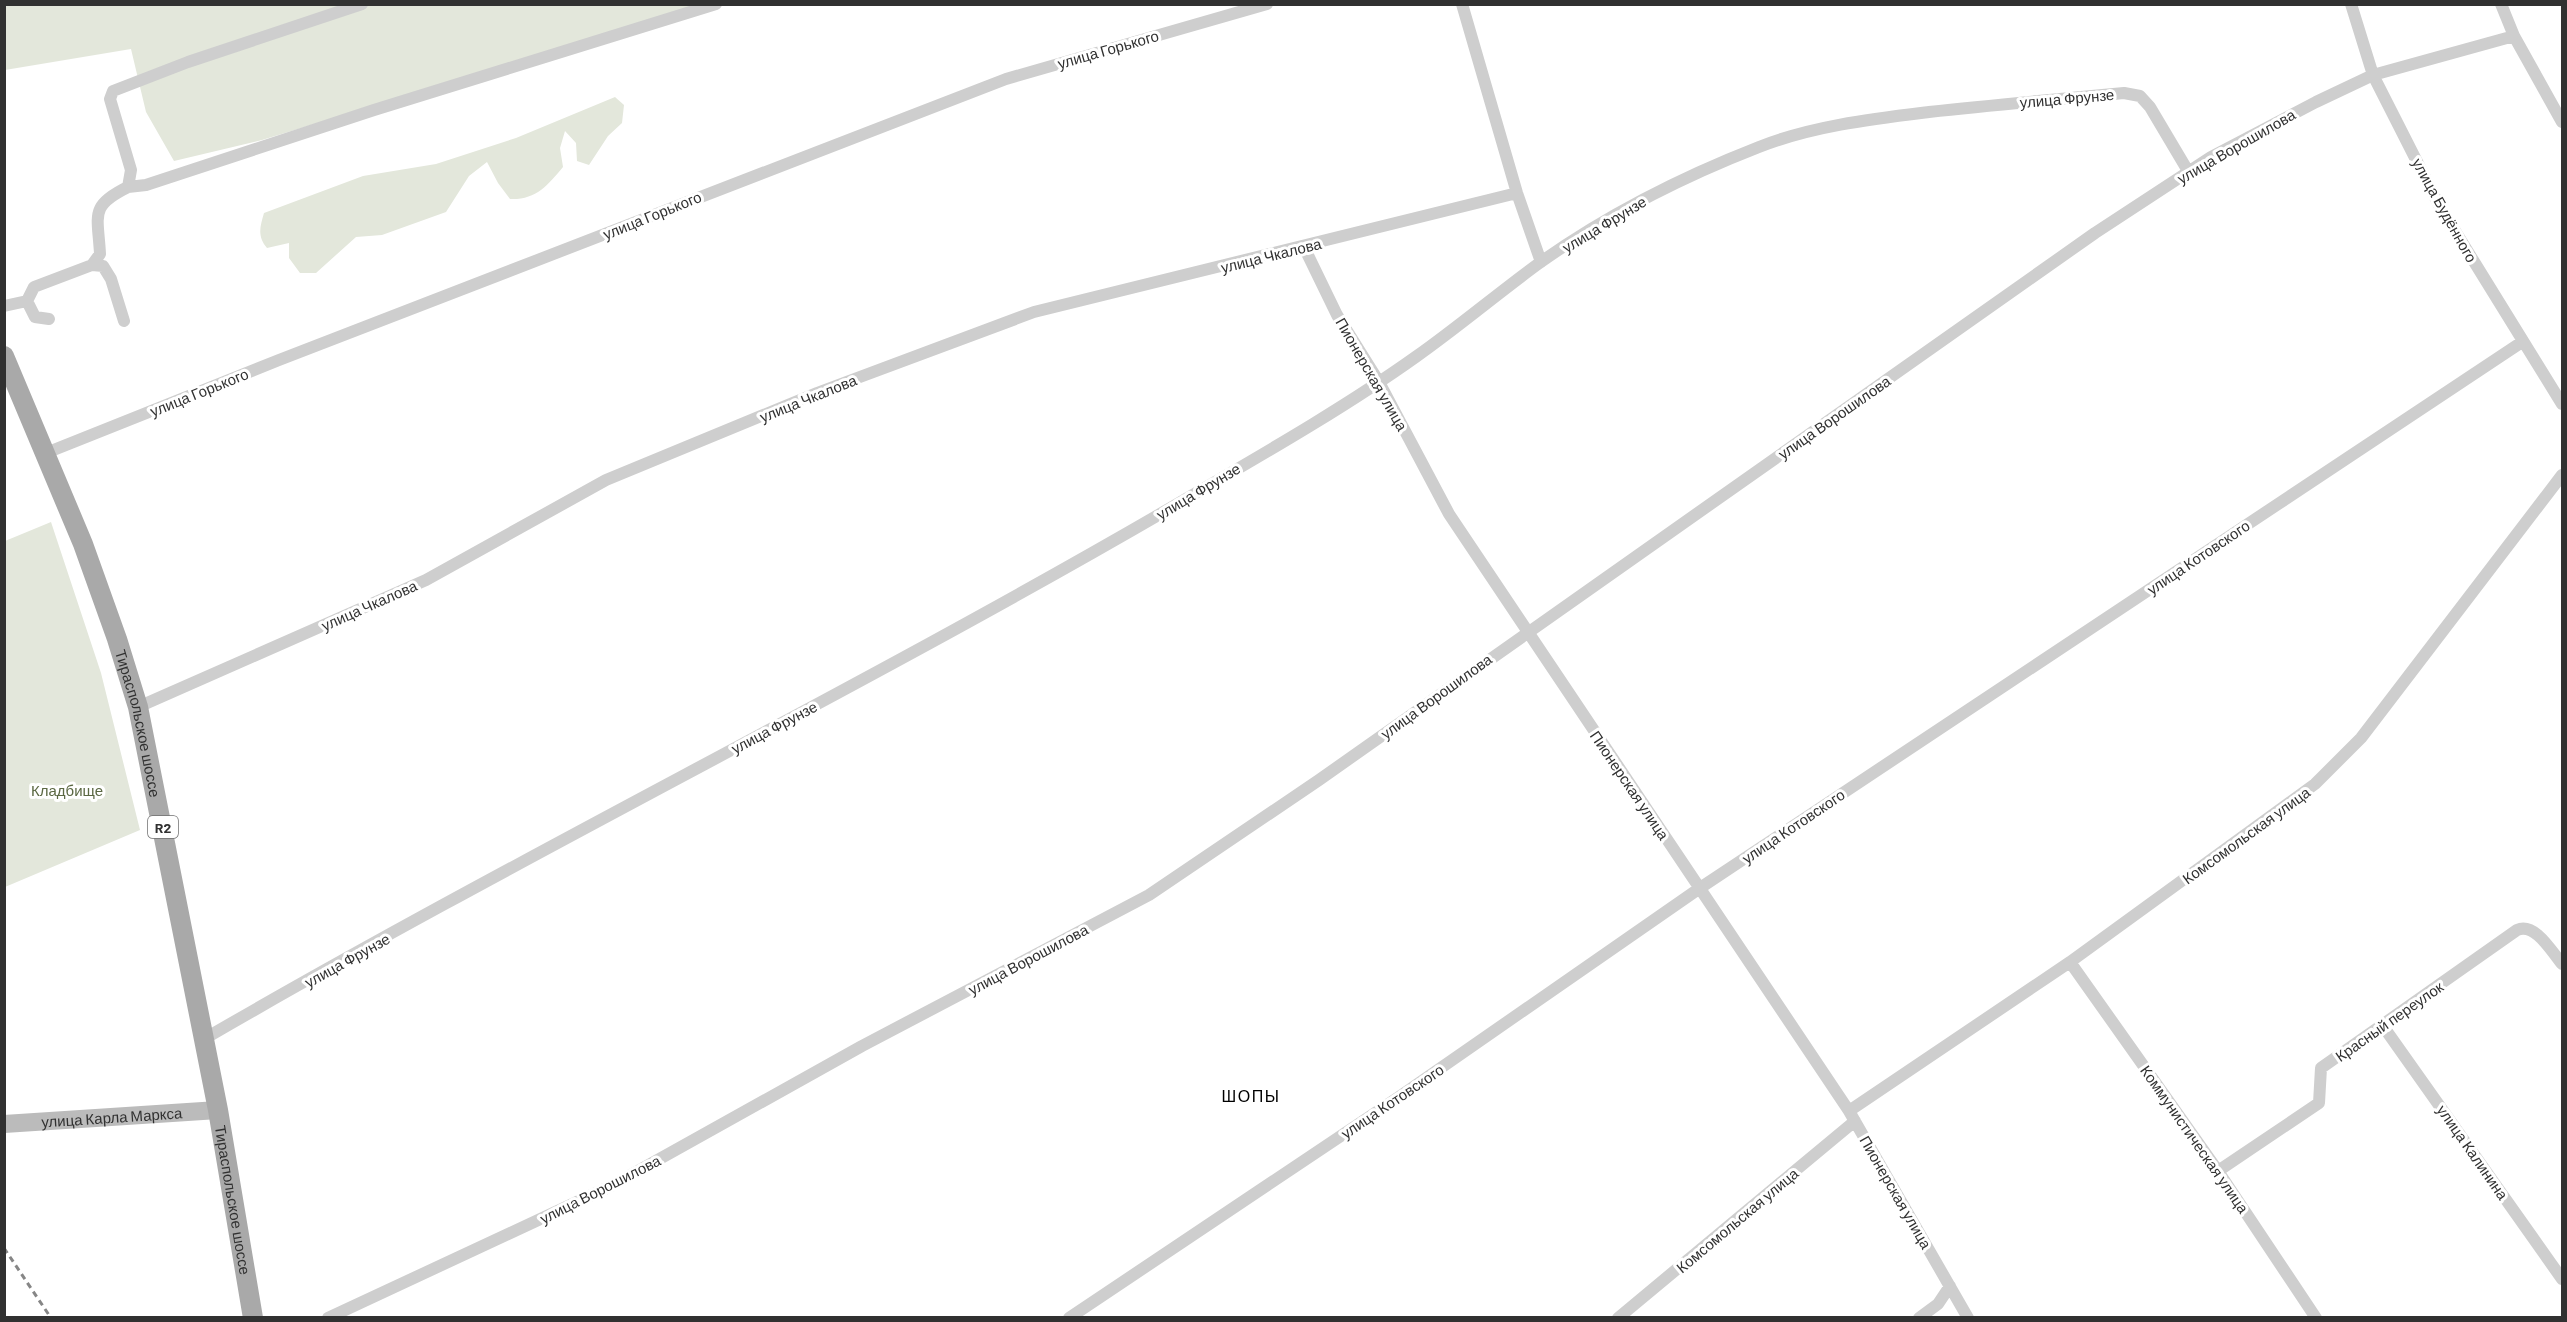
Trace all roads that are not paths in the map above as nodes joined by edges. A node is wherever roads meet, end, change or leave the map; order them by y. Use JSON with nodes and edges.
{"nodes":[{"id":1,"x":362,"y":4,"type":"edge"},
{"id":2,"x":716,"y":4,"type":"edge"},
{"id":3,"x":1267,"y":4,"type":"edge"},
{"id":4,"x":1462,"y":4,"type":"edge"},
{"id":5,"x":2351,"y":4,"type":"edge"},
{"id":6,"x":2501,"y":4,"type":"edge"},
{"id":7,"x":2514,"y":36,"type":"junction"},
{"id":8,"x":2373,"y":75,"type":"junction"},
{"id":9,"x":2562,"y":122,"type":"edge"},
{"id":10,"x":2188,"y":171,"type":"junction"},
{"id":11,"x":128,"y":187,"type":"junction"},
{"id":12,"x":1517,"y":193,"type":"junction"},
{"id":13,"x":1304,"y":247,"type":"junction"},
{"id":14,"x":1541,"y":262,"type":"junction"},
{"id":15,"x":92,"y":265,"type":"junction"},
{"id":16,"x":27,"y":301,"type":"junction"},
{"id":17,"x":4,"y":306,"type":"edge"},
{"id":18,"x":49,"y":319,"type":"dead end"},
{"id":19,"x":124,"y":321,"type":"dead end"},
{"id":20,"x":2522,"y":342,"type":"junction"},
{"id":21,"x":4,"y":356,"type":"edge"},
{"id":22,"x":1379,"y":382,"type":"junction"},
{"id":23,"x":2562,"y":404,"type":"edge"},
{"id":24,"x":46,"y":453,"type":"junction"},
{"id":25,"x":2562,"y":475,"type":"edge"},
{"id":26,"x":1526,"y":632,"type":"junction"},
{"id":27,"x":138,"y":707,"type":"junction"},
{"id":28,"x":1700,"y":888,"type":"junction"},
{"id":29,"x":2070,"y":962,"type":"junction"},
{"id":30,"x":2562,"y":964,"type":"edge"},
{"id":31,"x":2383,"y":1026,"type":"junction"},
{"id":32,"x":204,"y":1039,"type":"junction"},
{"id":33,"x":218,"y":1110,"type":"junction"},
{"id":34,"x":1852,"y":1116,"type":"junction"},
{"id":35,"x":4,"y":1124,"type":"edge"},
{"id":36,"x":2218,"y":1171,"type":"junction"},
{"id":37,"x":2562,"y":1279,"type":"edge"},
{"id":38,"x":1950,"y":1286,"type":"junction"},
{"id":39,"x":1938,"y":1304,"type":"junction"},
{"id":40,"x":1965,"y":1312,"type":"edge"},
{"id":41,"x":253,"y":1317,"type":"edge"},
{"id":42,"x":328,"y":1317,"type":"edge"},
{"id":43,"x":1069,"y":1317,"type":"edge"},
{"id":44,"x":1618,"y":1317,"type":"edge"},
{"id":45,"x":1920,"y":1317,"type":"edge"},
{"id":46,"x":2316,"y":1317,"type":"edge"}],
"edges":[{"from":1,"to":11,"type":"street"},
{"from":2,"to":11,"type":"street"},
{"from":3,"to":24,"type":"street","name":"улица Горького"},
{"from":4,"to":12,"type":"street"},
{"from":5,"to":8,"type":"street","name":"улица Будённого"},
{"from":6,"to":7,"type":"street"},
{"from":7,"to":8,"type":"street","name":"улица Ворошилова"},
{"from":7,"to":9,"type":"street"},
{"from":8,"to":10,"type":"street","name":"улица Ворошилова"},
{"from":8,"to":20,"type":"street","name":"улица Будённого"},
{"from":10,"to":14,"type":"street","name":"улица Фрунзе"},
{"from":10,"to":26,"type":"street","name":"улица Ворошилова"},
{"from":11,"to":15,"type":"street"},
{"from":12,"to":13,"type":"street","name":"улица Чкалова"},
{"from":12,"to":14,"type":"street"},
{"from":13,"to":22,"type":"street","name":"Пионерская улица"},
{"from":13,"to":27,"type":"street","name":"улица Чкалова"},
{"from":14,"to":22,"type":"street","name":"улица Фрунзе"},
{"from":15,"to":16,"type":"street"},
{"from":15,"to":19,"type":"street"},
{"from":16,"to":17,"type":"street"},
{"from":16,"to":18,"type":"street"},
{"from":20,"to":23,"type":"street","name":"улица Будённого"},
{"from":20,"to":28,"type":"street","name":"улица Котовского"},
{"from":21,"to":24,"type":"main road","name":"Тираспольское шоссе","number":"R2"},
{"from":22,"to":26,"type":"street","name":"Пионерская улица"},
{"from":22,"to":32,"type":"street","name":"улица Фрунзе"},
{"from":24,"to":27,"type":"main road","name":"Тираспольское шоссе","number":"R2"},
{"from":25,"to":29,"type":"street","name":"Комсомольская улица"},
{"from":26,"to":28,"type":"street","name":"Пионерская улица"},
{"from":26,"to":42,"type":"street","name":"улица Ворошилова"},
{"from":27,"to":32,"type":"main road","name":"Тираспольское шоссе","number":"R2"},
{"from":28,"to":34,"type":"street","name":"Пионерская улица"},
{"from":28,"to":43,"type":"street","name":"улица Котовского"},
{"from":29,"to":34,"type":"street","name":"Комсомольская улица"},
{"from":29,"to":36,"type":"street","name":"Коммунистическая улица"},
{"from":30,"to":31,"type":"street","name":"Красный переулок"},
{"from":31,"to":36,"type":"street","name":"Красный переулок"},
{"from":31,"to":37,"type":"street","name":"улица Калинина"},
{"from":32,"to":33,"type":"main road","name":"Тираспольское шоссе","number":"R2"},
{"from":33,"to":35,"type":"main road","name":"улица Карла Маркса"},
{"from":33,"to":41,"type":"main road","name":"Тираспольское шоссе","number":"R2"},
{"from":34,"to":38,"type":"street","name":"Пионерская улица"},
{"from":34,"to":44,"type":"street","name":"Комсомольская улица"},
{"from":36,"to":46,"type":"street","name":"Коммунистическая улица"},
{"from":38,"to":39,"type":"street"},
{"from":38,"to":40,"type":"street","name":"Пионерская улица"},
{"from":39,"to":40,"type":"street"},
{"from":39,"to":45,"type":"street"}]}
